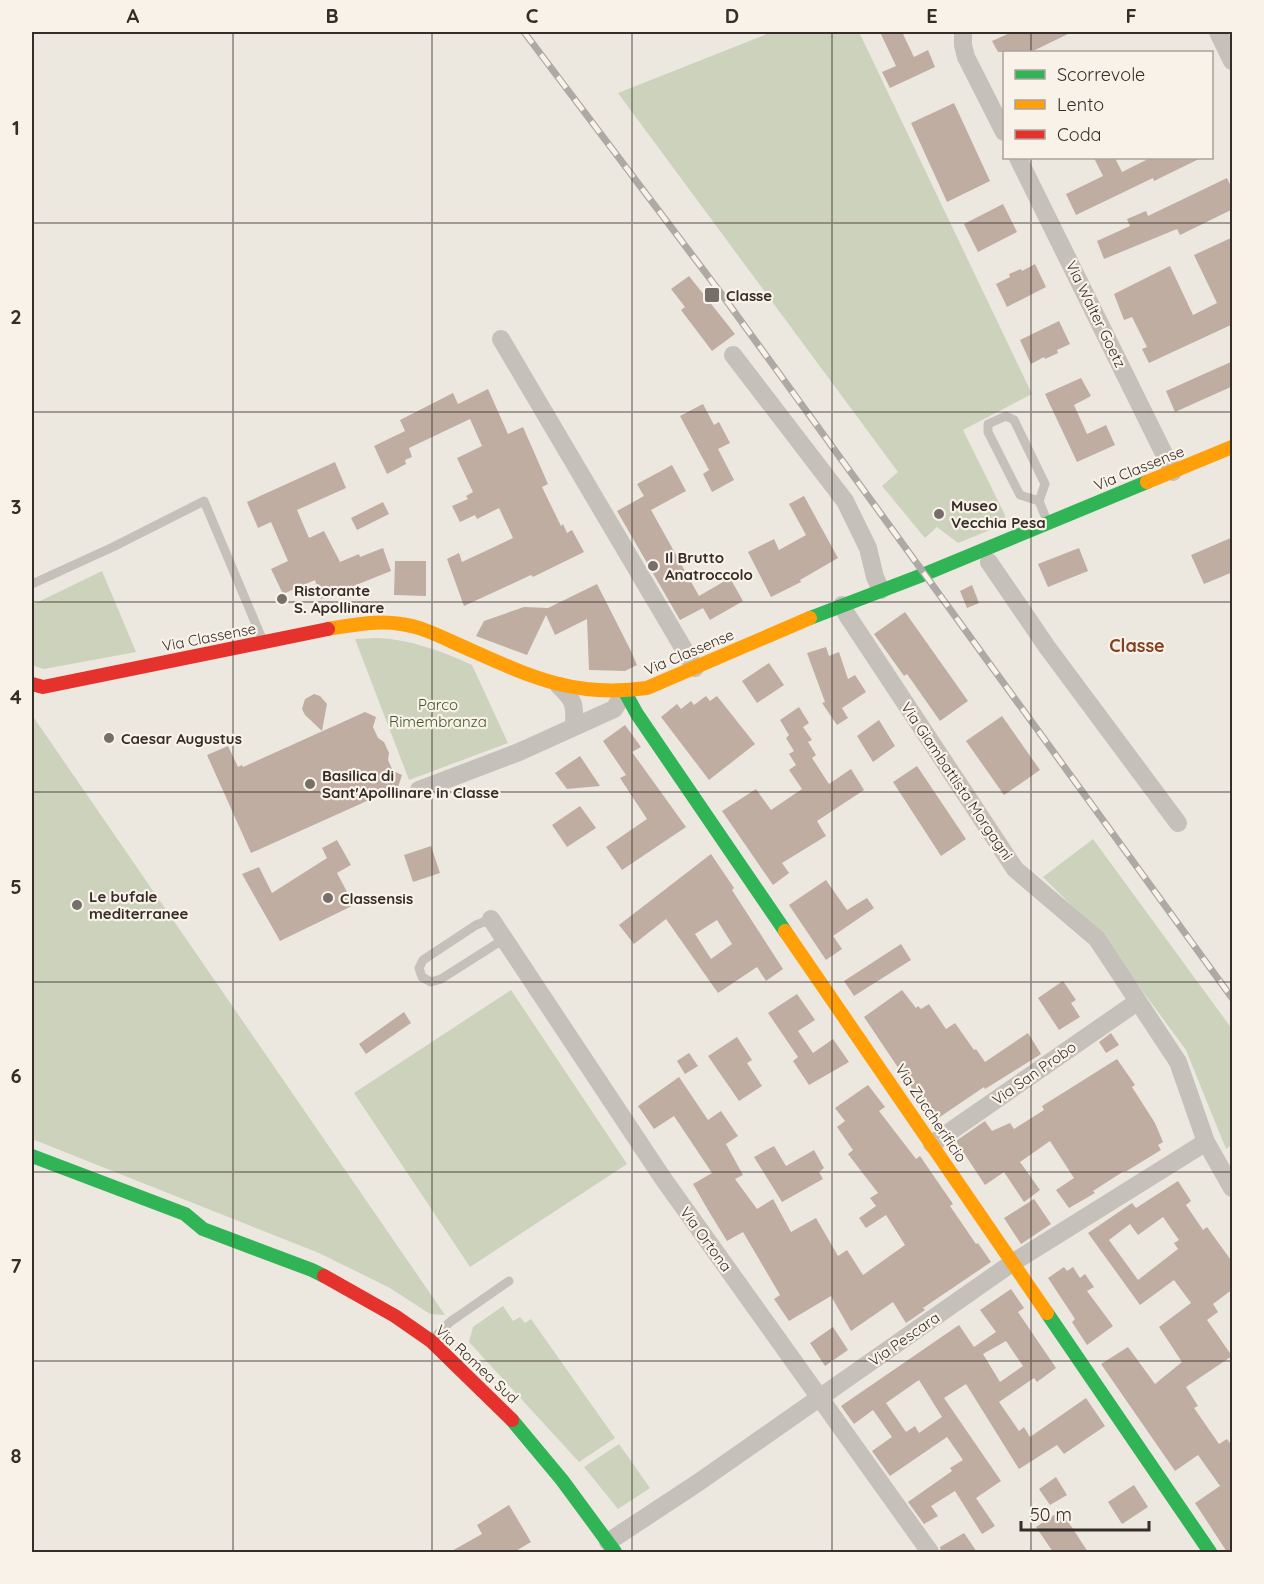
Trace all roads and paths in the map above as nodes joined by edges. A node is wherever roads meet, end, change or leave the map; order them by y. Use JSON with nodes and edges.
{"nodes":[{"id":1,"x":963,"y":32,"type":"edge"},
{"id":2,"x":1218,"y":32,"type":"edge"},
{"id":3,"x":1233,"y":61,"type":"edge"},
{"id":4,"x":1003,"y":128,"type":"edge"},
{"id":5,"x":1018,"y":159,"type":"edge"},
{"id":6,"x":501,"y":339,"type":"dead end"},
{"id":7,"x":733,"y":355,"type":"dead end"},
{"id":8,"x":1233,"y":447,"type":"edge"},
{"id":9,"x":1173,"y":472,"type":"junction"},
{"id":10,"x":1039,"y":501,"type":"junction"},
{"id":11,"x":1048,"y":524,"type":"junction"},
{"id":12,"x":989,"y":562,"type":"dead end"},
{"id":13,"x":32,"y":584,"type":"edge"},
{"id":14,"x":881,"y":590,"type":"junction"},
{"id":15,"x":842,"y":605,"type":"junction"},
{"id":16,"x":264,"y":644,"type":"junction"},
{"id":17,"x":694,"y":668,"type":"junction"},
{"id":18,"x":32,"y":684,"type":"edge"},
{"id":19,"x":559,"y":686,"type":"junction"},
{"id":20,"x":625,"y":693,"type":"junction"},
{"id":21,"x":574,"y":727,"type":"junction"},
{"id":22,"x":419,"y":790,"type":"dead end"},
{"id":23,"x":1178,"y":823,"type":"dead end"},
{"id":24,"x":491,"y":919,"type":"joint"},
{"id":25,"x":504,"y":939,"type":"junction"},
{"id":26,"x":1137,"y":1002,"type":"junction"},
{"id":27,"x":1206,"y":1142,"type":"junction"},
{"id":28,"x":932,"y":1144,"type":"junction"},
{"id":29,"x":32,"y":1155,"type":"edge"},
{"id":30,"x":1233,"y":1188,"type":"edge"},
{"id":31,"x":203,"y":1229,"type":"junction"},
{"id":32,"x":185,"y":1230,"type":"dead end"},
{"id":33,"x":1012,"y":1263,"type":"junction"},
{"id":34,"x":509,"y":1281,"type":"dead end"},
{"id":35,"x":431,"y":1341,"type":"junction"},
{"id":36,"x":820,"y":1397,"type":"junction"},
{"id":37,"x":611,"y":1547,"type":"edge"},
{"id":38,"x":930,"y":1552,"type":"edge"},
{"id":39,"x":1210,"y":1552,"type":"edge"}],
"edges":[{"from":1,"to":4,"type":"street"},
{"from":2,"to":3,"type":"street"},
{"from":5,"to":9,"type":"street","name":"Via Walter Goetz"},
{"from":6,"to":17,"type":"street"},
{"from":7,"to":14,"type":"street"},
{"from":8,"to":9,"type":"street","name":"Via Classense"},
{"from":9,"to":11,"type":"street","name":"Via Classense"},
{"from":10,"to":10,"type":"lane"},
{"from":10,"to":11,"type":"lane"},
{"from":11,"to":14,"type":"street","name":"Via Classense"},
{"from":12,"to":23,"type":"street"},
{"from":13,"to":16,"type":"lane"},
{"from":14,"to":15,"type":"street","name":"Via Classense"},
{"from":15,"to":17,"type":"street","name":"Via Classense"},
{"from":15,"to":26,"type":"street","name":"Via Giambattista Morgagni"},
{"from":16,"to":18,"type":"street","name":"Via Classense"},
{"from":16,"to":19,"type":"street","name":"Via Classense"},
{"from":17,"to":20,"type":"street","name":"Via Classense"},
{"from":19,"to":20,"type":"street","name":"Via Classense"},
{"from":19,"to":21,"type":"street"},
{"from":20,"to":21,"type":"street"},
{"from":20,"to":28,"type":"street","name":"Via Zuccherificio"},
{"from":21,"to":22,"type":"street"},
{"from":24,"to":25,"type":"street","name":"Via Ortona"},
{"from":24,"to":25,"type":"lane"},
{"from":25,"to":36,"type":"street","name":"Via Ortona"},
{"from":26,"to":27,"type":"street","name":"Via Giambattista Morgagni"},
{"from":26,"to":28,"type":"street","name":"Via San Probo"},
{"from":27,"to":30,"type":"street","name":"Via Giambattista Morgagni"},
{"from":27,"to":33,"type":"street","name":"Via Pescara"},
{"from":28,"to":33,"type":"street","name":"Via Zuccherificio"},
{"from":29,"to":31,"type":"street","name":"Via Romea Sud"},
{"from":31,"to":32,"type":"street","name":"Via Romea Sud"},
{"from":31,"to":35,"type":"street","name":"Via Romea Sud"},
{"from":33,"to":36,"type":"street","name":"Via Pescara"},
{"from":33,"to":39,"type":"street","name":"Via Zuccherificio"},
{"from":34,"to":35,"type":"lane"},
{"from":35,"to":37,"type":"street","name":"Via Romea Sud"},
{"from":36,"to":37,"type":"street","name":"Via Pescara"},
{"from":36,"to":38,"type":"street","name":"Via Ortona"}]}
